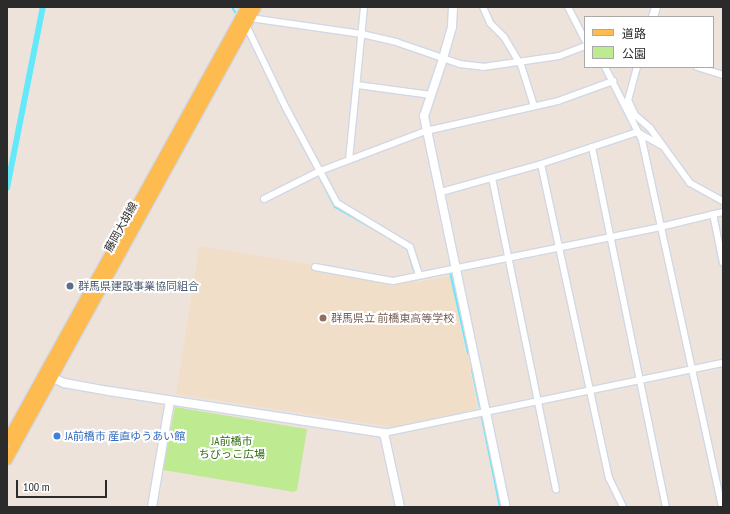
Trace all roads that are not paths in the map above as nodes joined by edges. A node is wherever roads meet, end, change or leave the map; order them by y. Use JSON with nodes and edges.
{"nodes":[{"id":1,"x":247,"y":7,"type":"edge"},
{"id":2,"x":256,"y":7,"type":"edge"},
{"id":3,"x":364,"y":7,"type":"edge"},
{"id":4,"x":453,"y":7,"type":"edge"},
{"id":5,"x":483,"y":7,"type":"edge"},
{"id":6,"x":568,"y":7,"type":"edge"},
{"id":7,"x":248,"y":22,"type":"junction"},
{"id":8,"x":362,"y":34,"type":"junction"},
{"id":9,"x":584,"y":38,"type":"edge"},
{"id":10,"x":584,"y":46,"type":"edge"},
{"id":11,"x":443,"y":59,"type":"junction"},
{"id":12,"x":518,"y":63,"type":"junction"},
{"id":13,"x":606,"y":68,"type":"edge"},
{"id":14,"x":637,"y":68,"type":"edge"},
{"id":15,"x":700,"y":68,"type":"edge"},
{"id":16,"x":723,"y":75,"type":"edge"},
{"id":17,"x":613,"y":81,"type":"junction"},
{"id":18,"x":357,"y":85,"type":"junction"},
{"id":19,"x":431,"y":95,"type":"junction"},
{"id":20,"x":534,"y":106,"type":"junction"},
{"id":21,"x":426,"y":131,"type":"junction"},
{"id":22,"x":637,"y":132,"type":"junction"},
{"id":23,"x":664,"y":146,"type":"junction"},
{"id":24,"x":592,"y":147,"type":"junction"},
{"id":25,"x":349,"y":160,"type":"junction"},
{"id":26,"x":541,"y":164,"type":"junction"},
{"id":27,"x":320,"y":171,"type":"junction"},
{"id":28,"x":492,"y":178,"type":"junction"},
{"id":29,"x":441,"y":192,"type":"junction"},
{"id":30,"x":264,"y":199,"type":"dead end"},
{"id":31,"x":723,"y":201,"type":"edge"},
{"id":32,"x":723,"y":212,"type":"edge"},
{"id":33,"x":713,"y":214,"type":"junction"},
{"id":34,"x":660,"y":227,"type":"junction"},
{"id":35,"x":610,"y":237,"type":"junction"},
{"id":36,"x":559,"y":247,"type":"junction"},
{"id":37,"x":508,"y":257,"type":"junction"},
{"id":38,"x":723,"y":263,"type":"edge"},
{"id":39,"x":315,"y":267,"type":"dead end"},
{"id":40,"x":456,"y":267,"type":"junction"},
{"id":41,"x":419,"y":275,"type":"junction"},
{"id":42,"x":723,"y":363,"type":"edge"},
{"id":43,"x":691,"y":370,"type":"junction"},
{"id":44,"x":48,"y":376,"type":"junction"},
{"id":45,"x":640,"y":381,"type":"junction"},
{"id":46,"x":591,"y":392,"type":"junction"},
{"id":47,"x":170,"y":401,"type":"junction"},
{"id":48,"x":538,"y":403,"type":"junction"},
{"id":49,"x":486,"y":413,"type":"junction"},
{"id":50,"x":384,"y":432,"type":"junction"},
{"id":51,"x":7,"y":441,"type":"edge"},
{"id":52,"x":7,"y":460,"type":"edge"},
{"id":53,"x":556,"y":489,"type":"dead end"},
{"id":54,"x":152,"y":507,"type":"edge"},
{"id":55,"x":400,"y":507,"type":"edge"},
{"id":56,"x":506,"y":507,"type":"edge"},
{"id":57,"x":623,"y":507,"type":"edge"},
{"id":58,"x":666,"y":507,"type":"edge"},
{"id":59,"x":722,"y":507,"type":"edge"}],
"edges":[{"from":1,"to":44,"type":"main road","name":"藤岡大胡線"},
{"from":2,"to":7,"type":"main road","name":"藤岡大胡線"},
{"from":3,"to":8,"type":"street"},
{"from":4,"to":11,"type":"street"},
{"from":5,"to":12,"type":"street"},
{"from":6,"to":9,"type":"street"},
{"from":7,"to":8,"type":"street"},
{"from":7,"to":27,"type":"street"},
{"from":7,"to":44,"type":"main road","name":"藤岡大胡線"},
{"from":8,"to":11,"type":"street"},
{"from":8,"to":18,"type":"street"},
{"from":10,"to":12,"type":"street"},
{"from":11,"to":12,"type":"street"},
{"from":11,"to":19,"type":"street"},
{"from":12,"to":20,"type":"street"},
{"from":13,"to":17,"type":"street"},
{"from":14,"to":23,"type":"street"},
{"from":15,"to":16,"type":"street"},
{"from":17,"to":20,"type":"street"},
{"from":17,"to":22,"type":"street"},
{"from":18,"to":19,"type":"street"},
{"from":18,"to":25,"type":"street"},
{"from":19,"to":21,"type":"street"},
{"from":20,"to":21,"type":"street"},
{"from":21,"to":25,"type":"street"},
{"from":21,"to":29,"type":"street"},
{"from":22,"to":23,"type":"street"},
{"from":22,"to":24,"type":"street"},
{"from":22,"to":34,"type":"street"},
{"from":23,"to":31,"type":"street"},
{"from":24,"to":26,"type":"street"},
{"from":24,"to":35,"type":"street"},
{"from":25,"to":27,"type":"street"},
{"from":26,"to":28,"type":"street"},
{"from":26,"to":36,"type":"street"},
{"from":27,"to":30,"type":"street"},
{"from":27,"to":41,"type":"street"},
{"from":28,"to":29,"type":"street"},
{"from":28,"to":37,"type":"street"},
{"from":29,"to":40,"type":"street"},
{"from":32,"to":33,"type":"street"},
{"from":33,"to":34,"type":"street"},
{"from":33,"to":38,"type":"street"},
{"from":34,"to":35,"type":"street"},
{"from":34,"to":43,"type":"street"},
{"from":35,"to":36,"type":"street"},
{"from":35,"to":45,"type":"street"},
{"from":36,"to":37,"type":"street"},
{"from":36,"to":46,"type":"street"},
{"from":37,"to":40,"type":"street"},
{"from":37,"to":48,"type":"street"},
{"from":39,"to":41,"type":"street"},
{"from":40,"to":41,"type":"street"},
{"from":40,"to":49,"type":"street"},
{"from":42,"to":43,"type":"street"},
{"from":43,"to":45,"type":"street"},
{"from":43,"to":59,"type":"street"},
{"from":44,"to":47,"type":"street"},
{"from":44,"to":51,"type":"main road","name":"藤岡大胡線"},
{"from":44,"to":52,"type":"main road","name":"藤岡大胡線"},
{"from":45,"to":46,"type":"street"},
{"from":45,"to":58,"type":"street"},
{"from":46,"to":48,"type":"street"},
{"from":46,"to":57,"type":"street"},
{"from":47,"to":50,"type":"street"},
{"from":47,"to":54,"type":"street"},
{"from":48,"to":49,"type":"street"},
{"from":48,"to":53,"type":"street"},
{"from":49,"to":50,"type":"street"},
{"from":49,"to":56,"type":"street"},
{"from":50,"to":55,"type":"street"}]}
